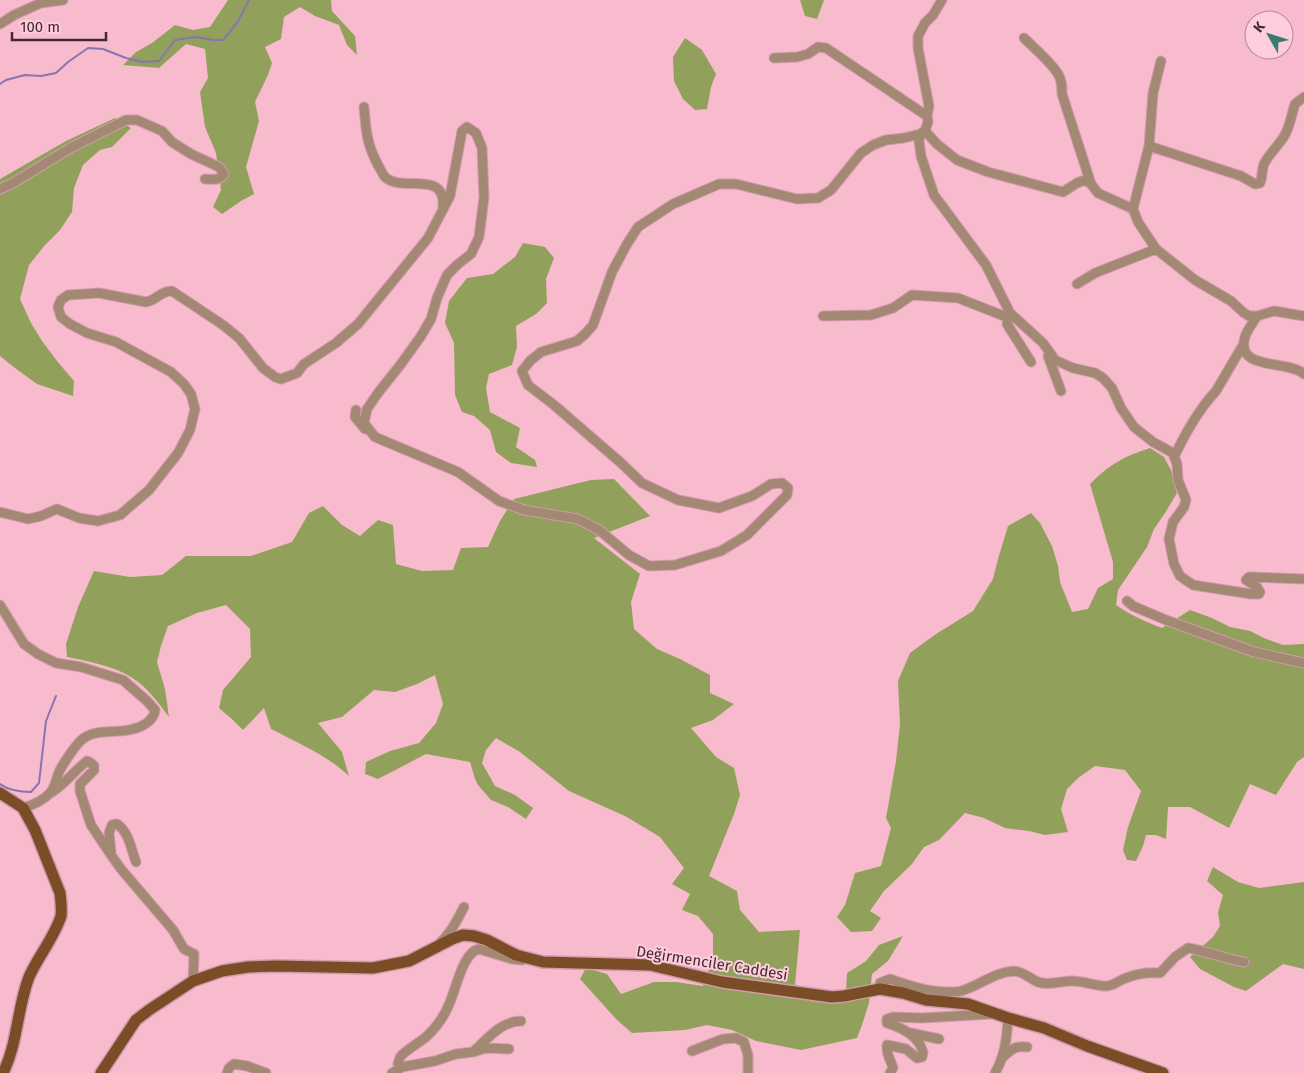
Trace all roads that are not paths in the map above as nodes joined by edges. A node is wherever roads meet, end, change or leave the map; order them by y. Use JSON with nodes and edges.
{"nodes":[{"id":1,"x":63,"y":0,"type":"edge"},
{"id":2,"x":942,"y":0,"type":"edge"},
{"id":3,"x":0,"y":24,"type":"edge"},
{"id":4,"x":1024,"y":38,"type":"dead end"},
{"id":5,"x":774,"y":58,"type":"dead end"},
{"id":6,"x":1162,"y":60,"type":"dead end"},
{"id":7,"x":1304,"y":97,"type":"edge"},
{"id":8,"x":364,"y":107,"type":"dead end"},
{"id":9,"x":927,"y":116,"type":"junction"},
{"id":10,"x":923,"y":132,"type":"junction"},
{"id":11,"x":1149,"y":146,"type":"junction"},
{"id":12,"x":205,"y":179,"type":"dead end"},
{"id":13,"x":1091,"y":184,"type":"junction"},
{"id":14,"x":0,"y":189,"type":"edge"},
{"id":15,"x":1133,"y":209,"type":"junction"},
{"id":16,"x":443,"y":210,"type":"junction"},
{"id":17,"x":1156,"y":249,"type":"junction"},
{"id":18,"x":1077,"y":284,"type":"dead end"},
{"id":19,"x":1010,"y":315,"type":"junction"},
{"id":20,"x":823,"y":316,"type":"dead end"},
{"id":21,"x":1257,"y":316,"type":"junction"},
{"id":22,"x":1304,"y":316,"type":"edge"},
{"id":23,"x":1243,"y":345,"type":"junction"},
{"id":24,"x":1046,"y":348,"type":"junction"},
{"id":25,"x":1031,"y":362,"type":"dead end"},
{"id":26,"x":1304,"y":374,"type":"edge"},
{"id":27,"x":1062,"y":392,"type":"dead end"},
{"id":28,"x":356,"y":410,"type":"dead end"},
{"id":29,"x":375,"y":436,"type":"junction"},
{"id":30,"x":1174,"y":458,"type":"junction"},
{"id":31,"x":0,"y":512,"type":"edge"},
{"id":32,"x":1304,"y":580,"type":"edge"},
{"id":33,"x":1127,"y":601,"type":"dead end"},
{"id":34,"x":0,"y":605,"type":"edge"},
{"id":35,"x":1304,"y":662,"type":"edge"},
{"id":36,"x":52,"y":792,"type":"junction"},
{"id":37,"x":0,"y":793,"type":"edge"},
{"id":38,"x":23,"y":808,"type":"junction"},
{"id":39,"x":111,"y":855,"type":"junction"},
{"id":40,"x":136,"y":862,"type":"dead end"},
{"id":41,"x":464,"y":907,"type":"dead end"},
{"id":42,"x":434,"y":948,"type":"junction"},
{"id":43,"x":542,"y":962,"type":"junction"},
{"id":44,"x":1244,"y":962,"type":"dead end"},
{"id":45,"x":193,"y":981,"type":"junction"},
{"id":46,"x":880,"y":989,"type":"junction"},
{"id":47,"x":995,"y":1013,"type":"junction"},
{"id":48,"x":1008,"y":1018,"type":"junction"},
{"id":49,"x":521,"y":1021,"type":"dead end"},
{"id":50,"x":908,"y":1032,"type":"junction"},
{"id":51,"x":939,"y":1038,"type":"dead end"},
{"id":52,"x":1027,"y":1047,"type":"dead end"},
{"id":53,"x":509,"y":1049,"type":"dead end"},
{"id":54,"x":692,"y":1051,"type":"dead end"},
{"id":55,"x":473,"y":1052,"type":"junction"},
{"id":56,"x":1001,"y":1060,"type":"junction"},
{"id":57,"x":402,"y":1068,"type":"junction"},
{"id":58,"x":3,"y":1073,"type":"edge"},
{"id":59,"x":101,"y":1073,"type":"edge"},
{"id":60,"x":226,"y":1073,"type":"edge"},
{"id":61,"x":266,"y":1073,"type":"edge"},
{"id":62,"x":392,"y":1073,"type":"edge"},
{"id":63,"x":748,"y":1073,"type":"edge"},
{"id":64,"x":890,"y":1073,"type":"edge"},
{"id":65,"x":995,"y":1073,"type":"edge"},
{"id":66,"x":1163,"y":1073,"type":"edge"}],
"edges":[{"from":1,"to":3,"type":"street"},
{"from":2,"to":9,"type":"street"},
{"from":4,"to":13,"type":"street"},
{"from":5,"to":9,"type":"street"},
{"from":6,"to":11,"type":"street"},
{"from":7,"to":11,"type":"street"},
{"from":8,"to":16,"type":"street"},
{"from":9,"to":10,"type":"street"},
{"from":10,"to":13,"type":"street"},
{"from":10,"to":19,"type":"street"},
{"from":10,"to":29,"type":"street"},
{"from":11,"to":15,"type":"street"},
{"from":12,"to":14,"type":"street"},
{"from":13,"to":15,"type":"street"},
{"from":15,"to":17,"type":"street"},
{"from":16,"to":29,"type":"street"},
{"from":16,"to":31,"type":"street"},
{"from":17,"to":18,"type":"street"},
{"from":17,"to":21,"type":"street"},
{"from":19,"to":20,"type":"street"},
{"from":19,"to":24,"type":"street"},
{"from":19,"to":25,"type":"street"},
{"from":21,"to":22,"type":"street"},
{"from":21,"to":23,"type":"street"},
{"from":23,"to":26,"type":"street"},
{"from":23,"to":30,"type":"street"},
{"from":24,"to":27,"type":"street"},
{"from":24,"to":30,"type":"street"},
{"from":28,"to":29,"type":"street"},
{"from":30,"to":32,"type":"street"},
{"from":33,"to":35,"type":"street"},
{"from":34,"to":36,"type":"street"},
{"from":36,"to":38,"type":"street"},
{"from":36,"to":39,"type":"street"},
{"from":37,"to":38,"type":"main road"},
{"from":38,"to":58,"type":"main road"},
{"from":39,"to":40,"type":"street"},
{"from":39,"to":45,"type":"street"},
{"from":41,"to":42,"type":"street"},
{"from":42,"to":43,"type":"main road","name":"Değirmenciler Caddesi"},
{"from":42,"to":45,"type":"main road","name":"Değirmenciler Caddesi"},
{"from":43,"to":46,"type":"main road","name":"Değirmenciler Caddesi"},
{"from":43,"to":57,"type":"street"},
{"from":44,"to":46,"type":"street"},
{"from":45,"to":59,"type":"main road","name":"Değirmenciler Caddesi"},
{"from":46,"to":47,"type":"main road","name":"Değirmenciler Caddesi"},
{"from":47,"to":48,"type":"main road","name":"Değirmenciler Caddesi"},
{"from":47,"to":50,"type":"street"},
{"from":48,"to":56,"type":"street"},
{"from":48,"to":66,"type":"main road","name":"Değirmenciler Caddesi"},
{"from":49,"to":55,"type":"street"},
{"from":50,"to":51,"type":"street"},
{"from":50,"to":64,"type":"street"},
{"from":52,"to":56,"type":"street"},
{"from":53,"to":55,"type":"street"},
{"from":54,"to":63,"type":"street"},
{"from":55,"to":57,"type":"street"},
{"from":56,"to":65,"type":"street"},
{"from":57,"to":62,"type":"street"},
{"from":60,"to":61,"type":"street"}]}
